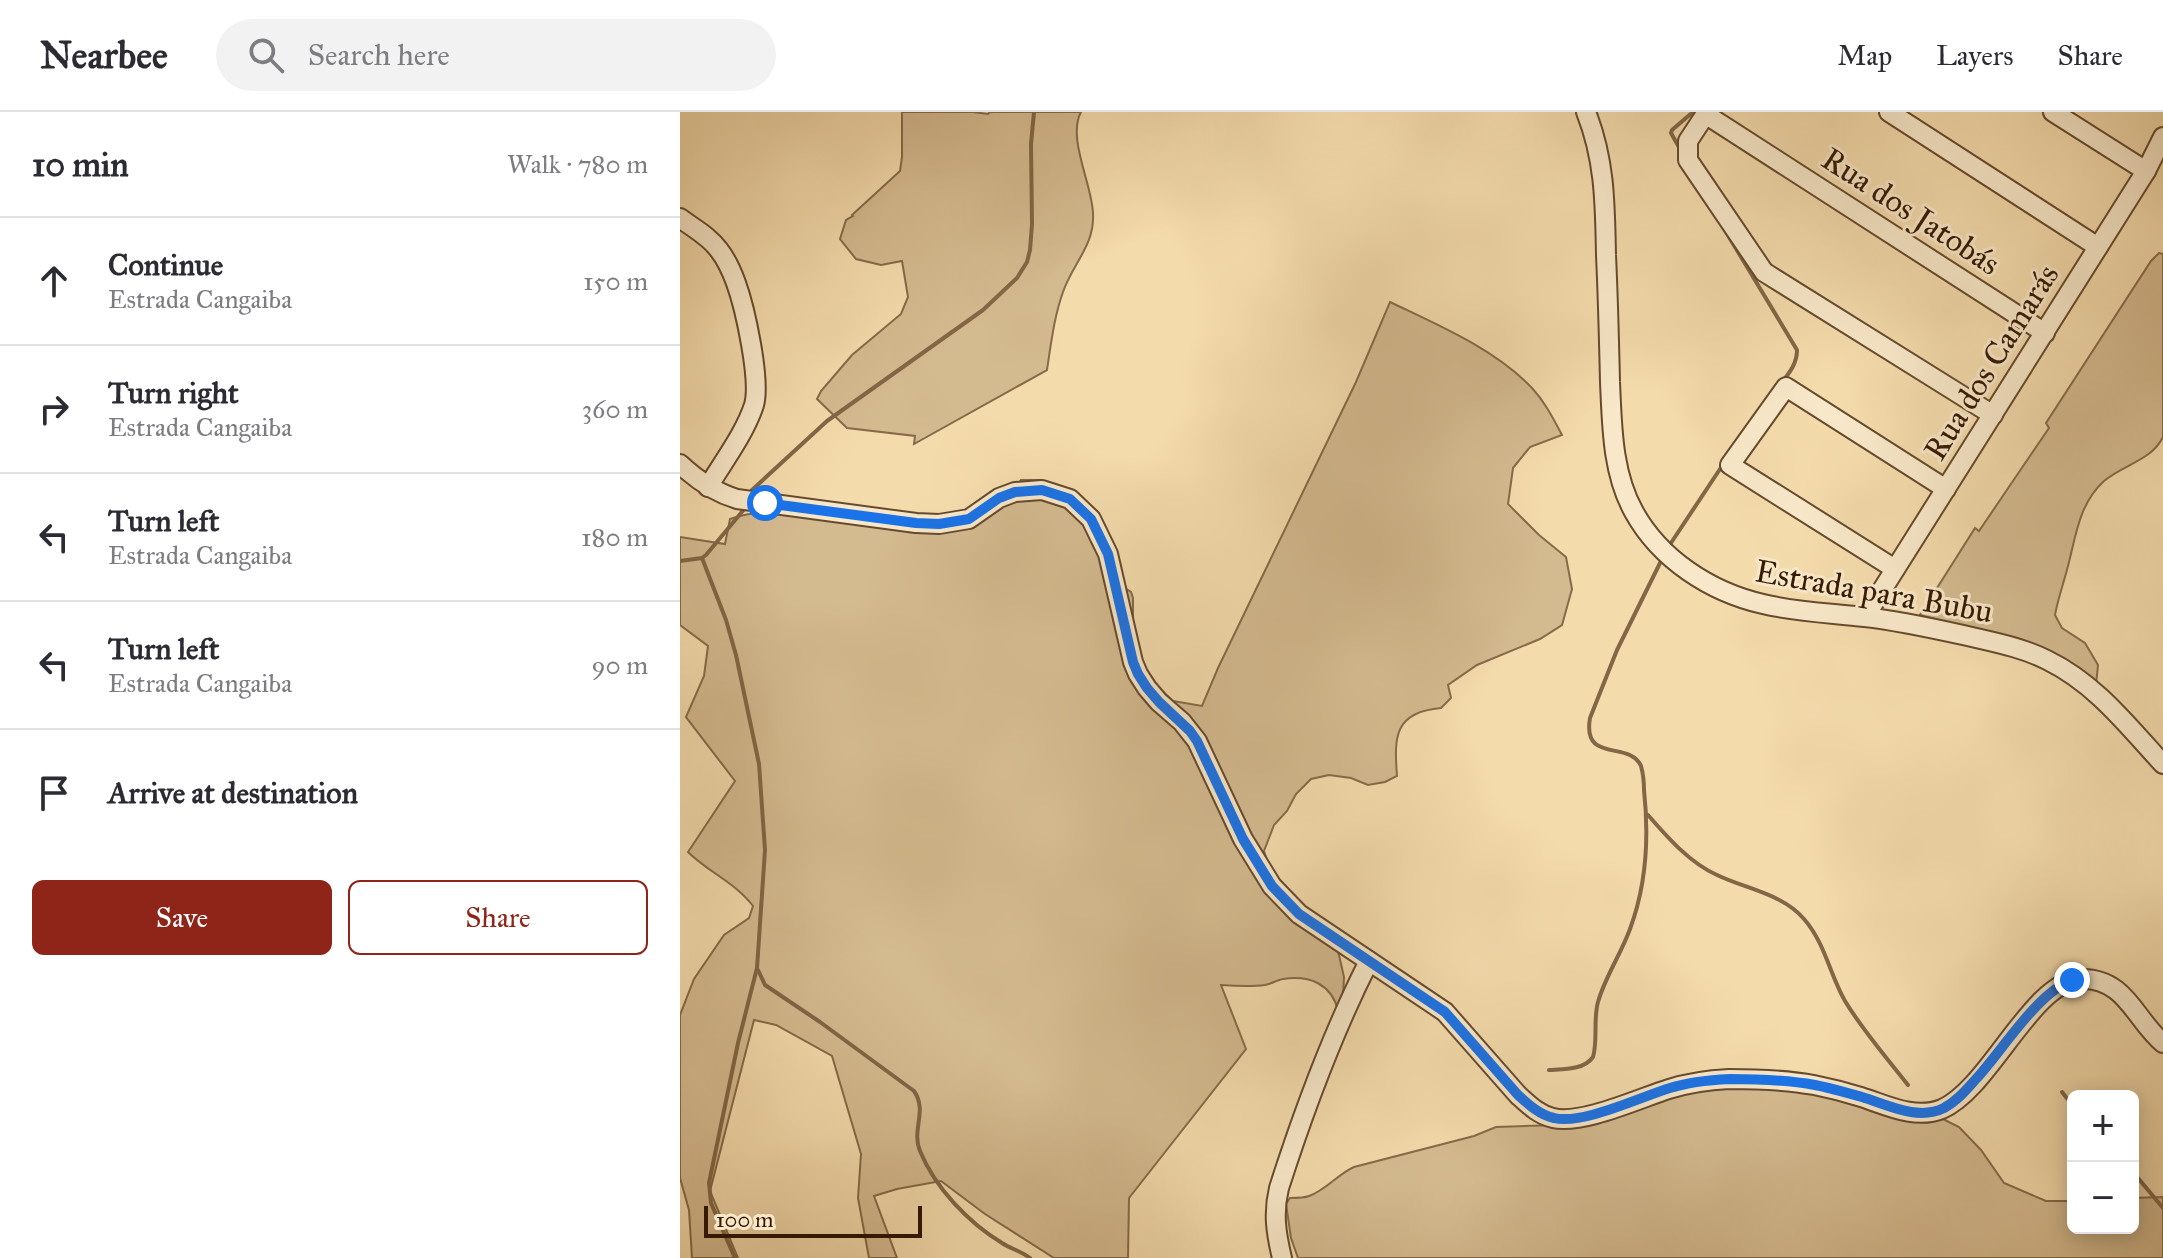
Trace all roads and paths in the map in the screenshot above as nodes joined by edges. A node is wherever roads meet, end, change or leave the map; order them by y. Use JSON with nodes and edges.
{"nodes":[{"id":1,"x":1586,"y":112,"type":"edge"},
{"id":2,"x":1889,"y":112,"type":"edge"},
{"id":3,"x":2053,"y":112,"type":"edge"},
{"id":4,"x":1706,"y":113,"type":"edge"},
{"id":5,"x":2163,"y":137,"type":"edge"},
{"id":6,"x":2146,"y":171,"type":"junction"},
{"id":7,"x":680,"y":218,"type":"edge"},
{"id":8,"x":2098,"y":247,"type":"junction"},
{"id":9,"x":2045,"y":333,"type":"junction"},
{"id":10,"x":1993,"y":415,"type":"junction"},
{"id":11,"x":680,"y":464,"type":"edge"},
{"id":12,"x":708,"y":487,"type":"junction"},
{"id":13,"x":1946,"y":489,"type":"junction"},
{"id":14,"x":1895,"y":569,"type":"junction"},
{"id":15,"x":1865,"y":617,"type":"junction"},
{"id":16,"x":2163,"y":764,"type":"edge"},
{"id":17,"x":1369,"y":961,"type":"junction"},
{"id":18,"x":2163,"y":1043,"type":"edge"},
{"id":19,"x":1282,"y":1258,"type":"edge"}],
"edges":[{"from":1,"to":15,"type":"street","name":"Estrada para Bubu"},
{"from":2,"to":8,"type":"street"},
{"from":3,"to":6,"type":"street"},
{"from":4,"to":9,"type":"street","name":"Rua dos Jatobás"},
{"from":4,"to":10,"type":"street"},
{"from":5,"to":6,"type":"street","name":"Rua dos Camarás"},
{"from":6,"to":8,"type":"street","name":"Rua dos Camarás"},
{"from":7,"to":12,"type":"street"},
{"from":8,"to":9,"type":"street","name":"Rua dos Camarás"},
{"from":9,"to":10,"type":"street","name":"Rua dos Camarás"},
{"from":10,"to":13,"type":"street","name":"Rua dos Camarás"},
{"from":11,"to":12,"type":"street"},
{"from":12,"to":17,"type":"street"},
{"from":13,"to":14,"type":"street","name":"Rua dos Camarás"},
{"from":13,"to":14,"type":"street"},
{"from":14,"to":15,"type":"street","name":"Rua dos Camarás"},
{"from":15,"to":16,"type":"street","name":"Estrada para Bubu"},
{"from":17,"to":18,"type":"street"},
{"from":17,"to":19,"type":"street"}]}
